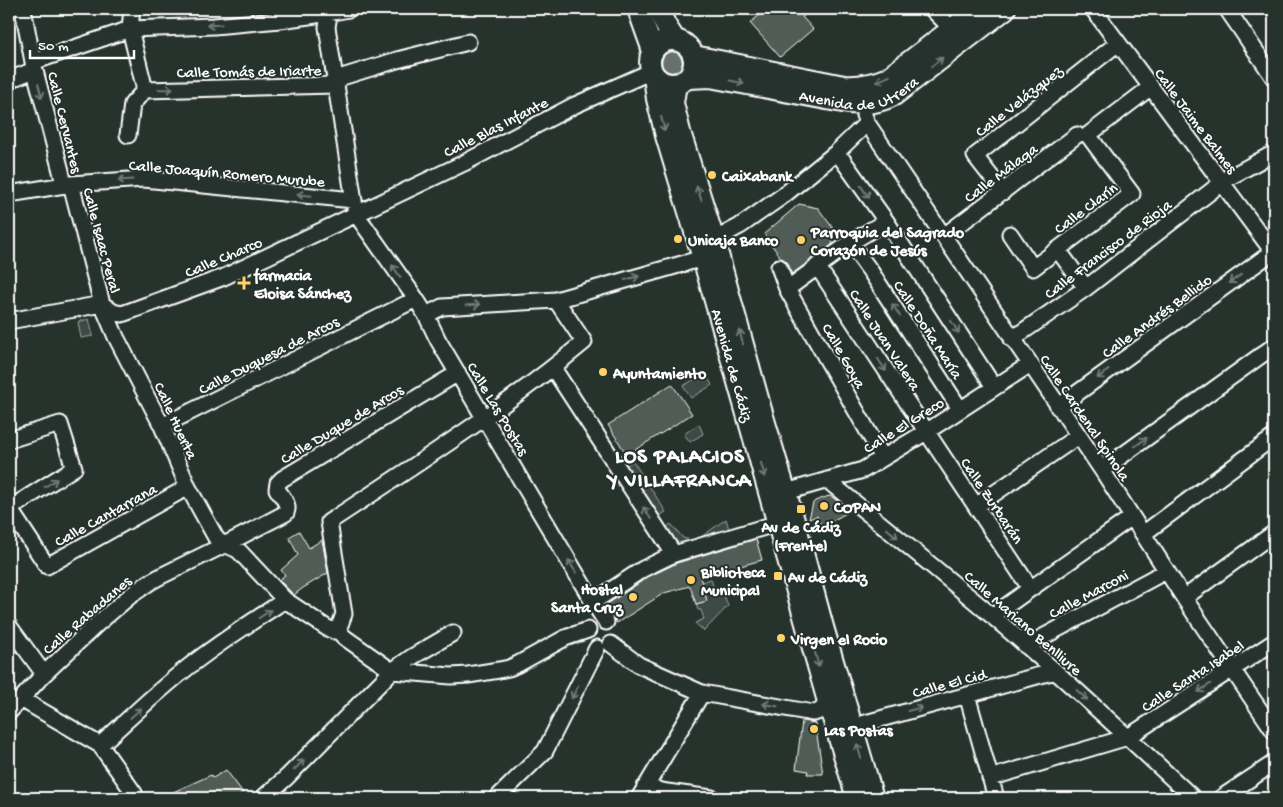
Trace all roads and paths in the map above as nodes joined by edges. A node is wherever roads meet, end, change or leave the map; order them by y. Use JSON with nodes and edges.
{"nodes":[{"id":1,"x":23,"y":9,"type":"edge"},
{"id":2,"x":132,"y":9,"type":"edge"},
{"id":3,"x":349,"y":9,"type":"edge"},
{"id":4,"x":638,"y":9,"type":"edge"},
{"id":5,"x":658,"y":9,"type":"edge"},
{"id":6,"x":932,"y":9,"type":"edge"},
{"id":7,"x":978,"y":9,"type":"edge"},
{"id":8,"x":1005,"y":9,"type":"edge"},
{"id":9,"x":1093,"y":9,"type":"edge"},
{"id":10,"x":1227,"y":9,"type":"edge"},
{"id":11,"x":329,"y":11,"type":"edge"},
{"id":12,"x":275,"y":14,"type":"edge"},
{"id":13,"x":130,"y":29,"type":"junction"},
{"id":14,"x":952,"y":29,"type":"junction"},
{"id":15,"x":675,"y":40,"type":"junction"},
{"id":16,"x":468,"y":42,"type":"dead end"},
{"id":17,"x":1118,"y":43,"type":"junction"},
{"id":18,"x":694,"y":56,"type":"junction"},
{"id":19,"x":34,"y":66,"type":"junction"},
{"id":20,"x":653,"y":66,"type":"junction"},
{"id":21,"x":1274,"y":78,"type":"edge"},
{"id":22,"x":9,"y":80,"type":"edge"},
{"id":23,"x":682,"y":81,"type":"junction"},
{"id":24,"x":335,"y":85,"type":"junction"},
{"id":25,"x":1150,"y":87,"type":"junction"},
{"id":26,"x":145,"y":90,"type":"junction"},
{"id":27,"x":861,"y":104,"type":"junction"},
{"id":28,"x":867,"y":123,"type":"junction"},
{"id":29,"x":128,"y":134,"type":"dead end"},
{"id":30,"x":1077,"y":135,"type":"dead end"},
{"id":31,"x":837,"y":152,"type":"junction"},
{"id":32,"x":1274,"y":153,"type":"edge"},
{"id":33,"x":1222,"y":182,"type":"junction"},
{"id":34,"x":67,"y":184,"type":"junction"},
{"id":35,"x":1003,"y":192,"type":"junction"},
{"id":36,"x":9,"y":194,"type":"edge"},
{"id":37,"x":354,"y":207,"type":"junction"},
{"id":38,"x":886,"y":221,"type":"junction"},
{"id":39,"x":1010,"y":234,"type":"dead end"},
{"id":40,"x":944,"y":236,"type":"junction"},
{"id":41,"x":714,"y":240,"type":"junction"},
{"id":42,"x":850,"y":243,"type":"junction"},
{"id":43,"x":1058,"y":250,"type":"junction"},
{"id":44,"x":1274,"y":252,"type":"edge"},
{"id":45,"x":703,"y":258,"type":"junction"},
{"id":46,"x":817,"y":266,"type":"junction"},
{"id":47,"x":779,"y":267,"type":"dead end"},
{"id":48,"x":1086,"y":288,"type":"junction"},
{"id":49,"x":787,"y":289,"type":"junction"},
{"id":50,"x":416,"y":299,"type":"junction"},
{"id":51,"x":556,"y":300,"type":"junction"},
{"id":52,"x":102,"y":304,"type":"junction"},
{"id":53,"x":426,"y":315,"type":"junction"},
{"id":54,"x":9,"y":321,"type":"edge"},
{"id":55,"x":1012,"y":339,"type":"junction"},
{"id":56,"x":1274,"y":346,"type":"edge"},
{"id":57,"x":1029,"y":364,"type":"junction"},
{"id":58,"x":553,"y":368,"type":"junction"},
{"id":59,"x":458,"y":373,"type":"junction"},
{"id":60,"x":994,"y":387,"type":"junction"},
{"id":61,"x":1058,"y":407,"type":"junction"},
{"id":62,"x":960,"y":409,"type":"junction"},
{"id":63,"x":484,"y":418,"type":"junction"},
{"id":64,"x":162,"y":426,"type":"junction"},
{"id":65,"x":926,"y":432,"type":"junction"},
{"id":66,"x":1078,"y":436,"type":"junction"},
{"id":67,"x":1274,"y":437,"type":"edge"},
{"id":68,"x":9,"y":440,"type":"edge"},
{"id":69,"x":883,"y":458,"type":"junction"},
{"id":70,"x":1102,"y":470,"type":"junction"},
{"id":71,"x":827,"y":480,"type":"junction"},
{"id":72,"x":188,"y":487,"type":"junction"},
{"id":73,"x":786,"y":492,"type":"junction"},
{"id":74,"x":976,"y":506,"type":"junction"},
{"id":75,"x":9,"y":508,"type":"edge"},
{"id":76,"x":1132,"y":517,"type":"junction"},
{"id":77,"x":778,"y":523,"type":"junction"},
{"id":78,"x":1274,"y":533,"type":"edge"},
{"id":79,"x":1143,"y":534,"type":"junction"},
{"id":80,"x":226,"y":544,"type":"junction"},
{"id":81,"x":674,"y":554,"type":"junction"},
{"id":82,"x":1166,"y":570,"type":"junction"},
{"id":83,"x":1030,"y":588,"type":"junction"},
{"id":84,"x":1184,"y":598,"type":"junction"},
{"id":85,"x":285,"y":600,"type":"junction"},
{"id":86,"x":593,"y":602,"type":"junction"},
{"id":87,"x":992,"y":616,"type":"junction"},
{"id":88,"x":606,"y":622,"type":"junction"},
{"id":89,"x":9,"y":626,"type":"edge"},
{"id":90,"x":338,"y":630,"type":"junction"},
{"id":91,"x":588,"y":630,"type":"junction"},
{"id":92,"x":453,"y":633,"type":"dead end"},
{"id":93,"x":1274,"y":642,"type":"edge"},
{"id":94,"x":604,"y":646,"type":"junction"},
{"id":95,"x":1026,"y":646,"type":"junction"},
{"id":96,"x":1232,"y":669,"type":"junction"},
{"id":97,"x":392,"y":671,"type":"junction"},
{"id":98,"x":1055,"y":671,"type":"junction"},
{"id":99,"x":44,"y":674,"type":"junction"},
{"id":100,"x":702,"y":693,"type":"junction"},
{"id":101,"x":967,"y":695,"type":"junction"},
{"id":102,"x":827,"y":698,"type":"junction"},
{"id":103,"x":21,"y":699,"type":"junction"},
{"id":104,"x":9,"y":712,"type":"edge"},
{"id":105,"x":852,"y":727,"type":"junction"},
{"id":106,"x":1274,"y":731,"type":"edge"},
{"id":107,"x":1128,"y":737,"type":"junction"},
{"id":108,"x":100,"y":745,"type":"junction"},
{"id":109,"x":1274,"y":763,"type":"edge"},
{"id":110,"x":990,"y":778,"type":"junction"},
{"id":111,"x":646,"y":794,"type":"edge"},
{"id":112,"x":135,"y":796,"type":"edge"},
{"id":113,"x":263,"y":798,"type":"edge"},
{"id":114,"x":497,"y":798,"type":"edge"},
{"id":115,"x":712,"y":798,"type":"edge"},
{"id":116,"x":857,"y":798,"type":"edge"},
{"id":117,"x":872,"y":798,"type":"edge"},
{"id":118,"x":996,"y":798,"type":"edge"},
{"id":119,"x":1192,"y":798,"type":"edge"},
{"id":120,"x":1221,"y":798,"type":"edge"}],
"edges":[{"from":1,"to":19,"type":"street","name":"Calle Cervantes"},
{"from":2,"to":13,"type":"street"},
{"from":3,"to":11,"type":"street"},
{"from":4,"to":20,"type":"main road","name":"Avenida de Cádiz"},
{"from":5,"to":15,"type":"main road"},
{"from":6,"to":14,"type":"street"},
{"from":7,"to":14,"type":"main road","name":"Avenida de Utrera"},
{"from":27,"to":8,"type":"main road","name":"Avenida de Utrera","one_way":true},
{"from":9,"to":17,"type":"street","name":"Calle Jaime Balmes"},
{"from":10,"to":21,"type":"street"},
{"from":11,"to":12,"type":"street"},
{"from":11,"to":24,"type":"street"},
{"from":12,"to":13,"type":"street","one_way":true},
{"from":13,"to":19,"type":"street"},
{"from":13,"to":26,"type":"street"},
{"from":14,"to":18,"type":"main road","name":"Avenida de Utrera","one_way":true},
{"from":15,"to":18,"type":"main road"},
{"from":15,"to":20,"type":"main road"},
{"from":16,"to":24,"type":"street","name":"Calle Tomás de Iriarte"},
{"from":17,"to":25,"type":"street","name":"Calle Jaime Balmes"},
{"from":17,"to":35,"type":"street","name":"Calle Velázquez"},
{"from":18,"to":23,"type":"main road"},
{"from":19,"to":22,"type":"street"},
{"from":19,"to":34,"type":"street","name":"Calle Cervantes","one_way":true},
{"from":20,"to":23,"type":"main road"},
{"from":20,"to":37,"type":"street","name":"Calle Blas Infante"},
{"from":20,"to":45,"type":"main road","name":"Avenida de Cádiz","one_way":true},
{"from":23,"to":27,"type":"main road","name":"Avenida de Utrera","one_way":true},
{"from":41,"to":23,"type":"main road","name":"Avenida de Cádiz","one_way":true},
{"from":26,"to":24,"type":"street","name":"Calle Tomás de Iriarte","one_way":true},
{"from":24,"to":37,"type":"street"},
{"from":25,"to":33,"type":"street","name":"Calle Jaime Balmes"},
{"from":25,"to":43,"type":"street","name":"Calle Clarín"},
{"from":26,"to":29,"type":"street"},
{"from":27,"to":28,"type":"street","name":"Calle Cardenal Spinola"},
{"from":28,"to":31,"type":"street"},
{"from":28,"to":40,"type":"street","name":"Calle Cardenal Spinola"},
{"from":30,"to":35,"type":"street","name":"Calle Málaga"},
{"from":31,"to":38,"type":"street","one_way":true},
{"from":31,"to":41,"type":"street"},
{"from":32,"to":33,"type":"street","name":"Calle Francisco de Rioja"},
{"from":33,"to":44,"type":"street","name":"Calle Jaime Balmes"},
{"from":33,"to":48,"type":"street","name":"Calle Francisco de Rioja"},
{"from":34,"to":36,"type":"street","name":"Calle Joaquín Romero Murube"},
{"from":37,"to":34,"type":"street","name":"Calle Joaquín Romero Murube","one_way":true},
{"from":34,"to":52,"type":"street","name":"Calle Isaac Peral"},
{"from":35,"to":40,"type":"street","name":"Calle Málaga"},
{"from":50,"to":37,"type":"street","name":"Calle Las Postas","one_way":true},
{"from":37,"to":52,"type":"street","name":"Calle Charco"},
{"from":38,"to":42,"type":"street"},
{"from":38,"to":60,"type":"street","one_way":true},
{"from":39,"to":43,"type":"street","name":"Calle Clarín"},
{"from":40,"to":55,"type":"street","name":"Calle Cardenal Spinola"},
{"from":41,"to":45,"type":"street"},
{"from":73,"to":41,"type":"main road","name":"Avenida de Cádiz","one_way":true},
{"from":42,"to":46,"type":"street"},
{"from":62,"to":42,"type":"street","name":"Calle Doña María","one_way":true},
{"from":43,"to":48,"type":"street","name":"Calle Clarín"},
{"from":44,"to":61,"type":"street","name":"Calle Andrés Bellido","one_way":true},
{"from":51,"to":45,"type":"street","one_way":true},
{"from":45,"to":77,"type":"main road","name":"Avenida de Cádiz","one_way":true},
{"from":46,"to":49,"type":"street"},
{"from":46,"to":65,"type":"street","name":"Calle Juan Valera","one_way":true},
{"from":47,"to":49,"type":"street","name":"Calle Goya"},
{"from":48,"to":55,"type":"street","name":"Calle Francisco de Rioja"},
{"from":49,"to":69,"type":"street","name":"Calle Goya"},
{"from":50,"to":53,"type":"street","name":"Calle Las Postas"},
{"from":50,"to":64,"type":"street","name":"Calle Duquesa de Arcos"},
{"from":53,"to":51,"type":"street","one_way":true},
{"from":51,"to":58,"type":"street"},
{"from":52,"to":54,"type":"street"},
{"from":52,"to":64,"type":"street","name":"Calle Huerta"},
{"from":53,"to":59,"type":"street","name":"Calle Las Postas"},
{"from":55,"to":57,"type":"street","name":"Calle Cardenal Spinola"},
{"from":70,"to":56,"type":"street","one_way":true},
{"from":57,"to":60,"type":"street","name":"Calle El Greco"},
{"from":57,"to":61,"type":"street","name":"Calle Cardenal Spinola"},
{"from":58,"to":63,"type":"street"},
{"from":81,"to":58,"type":"street","one_way":true},
{"from":59,"to":63,"type":"street","name":"Calle Las Postas"},
{"from":59,"to":80,"type":"street","name":"Calle Duque de Arcos"},
{"from":60,"to":62,"type":"street","name":"Calle El Greco"},
{"from":61,"to":66,"type":"street","name":"Calle Cardenal Spinola"},
{"from":62,"to":65,"type":"street","name":"Calle El Greco"},
{"from":86,"to":63,"type":"street","name":"Calle Las Postas","one_way":true},
{"from":63,"to":90,"type":"street"},
{"from":64,"to":72,"type":"street","name":"Calle Huerta"},
{"from":65,"to":69,"type":"street","name":"Calle El Greco"},
{"from":65,"to":74,"type":"street","name":"Calle Zurbarán"},
{"from":66,"to":70,"type":"street","name":"Calle Cardenal Spinola"},
{"from":66,"to":74,"type":"street"},
{"from":67,"to":79,"type":"street"},
{"from":75,"to":68,"type":"street","one_way":true},
{"from":69,"to":71,"type":"street","name":"Calle El Greco"},
{"from":70,"to":76,"type":"street","name":"Calle Cardenal Spinola"},
{"from":71,"to":73,"type":"street","name":"Calle El Greco"},
{"from":71,"to":87,"type":"street","name":"Calle Mariano Benlliure","one_way":true},
{"from":72,"to":75,"type":"street","name":"Calle Cantarrana"},
{"from":72,"to":80,"type":"street","name":"Calle Huerta"},
{"from":73,"to":105,"type":"main road","name":"Avenida de Cádiz"},
{"from":74,"to":83,"type":"street","name":"Calle Zurbarán"},
{"from":76,"to":79,"type":"street","name":"Calle Cardenal Spinola"},
{"from":76,"to":83,"type":"street"},
{"from":77,"to":81,"type":"street"},
{"from":77,"to":102,"type":"main road","name":"Avenida de Cádiz","one_way":true},
{"from":78,"to":84,"type":"street"},
{"from":79,"to":82,"type":"street","name":"Calle Cardenal Spinola"},
{"from":80,"to":85,"type":"street","name":"Calle Huerta"},
{"from":80,"to":99,"type":"street","name":"Calle Rabadanes"},
{"from":81,"to":86,"type":"street"},
{"from":82,"to":84,"type":"street","name":"Calle Cardenal Spinola"},
{"from":82,"to":95,"type":"street","name":"Calle Marconi"},
{"from":83,"to":87,"type":"street"},
{"from":84,"to":96,"type":"street","name":"Calle Cardenal Spinola"},
{"from":85,"to":90,"type":"street","name":"Calle Huerta"},
{"from":108,"to":85,"type":"street","one_way":true},
{"from":86,"to":88,"type":"street","name":"Calle Las Postas"},
{"from":87,"to":95,"type":"street","name":"Calle Mariano Benlliure"},
{"from":88,"to":91,"type":"street"},
{"from":88,"to":94,"type":"street"},
{"from":89,"to":99,"type":"street"},
{"from":90,"to":97,"type":"street","name":"Calle Huerta"},
{"from":91,"to":94,"type":"street"},
{"from":91,"to":97,"type":"street"},
{"from":92,"to":97,"type":"street"},
{"from":93,"to":96,"type":"street","name":"Calle Santa Isabel"},
{"from":94,"to":100,"type":"street"},
{"from":94,"to":114,"type":"street","one_way":true},
{"from":95,"to":98,"type":"street","name":"Calle Mariano Benlliure"},
{"from":96,"to":106,"type":"street","name":"Calle Cardenal Spinola"},
{"from":96,"to":107,"type":"street","name":"Calle Santa Isabel","one_way":true},
{"from":113,"to":97,"type":"street","one_way":true},
{"from":98,"to":101,"type":"street","name":"Calle El Cid"},
{"from":98,"to":107,"type":"street","name":"Calle Mariano Benlliure","one_way":true},
{"from":99,"to":103,"type":"street","name":"Calle Rabadanes"},
{"from":102,"to":100,"type":"street","one_way":true},
{"from":100,"to":111,"type":"street"},
{"from":105,"to":101,"type":"street","name":"Calle El Cid","one_way":true},
{"from":101,"to":110,"type":"street"},
{"from":102,"to":116,"type":"main road","name":"Avenida de Cádiz"},
{"from":103,"to":104,"type":"street","name":"Calle Rabadanes"},
{"from":103,"to":108,"type":"street"},
{"from":117,"to":105,"type":"main road","name":"Avenida de Cádiz","one_way":true},
{"from":107,"to":110,"type":"street","name":"Calle Santa Isabel"},
{"from":107,"to":119,"type":"street","name":"Calle Mariano Benlliure"},
{"from":108,"to":112,"type":"street"},
{"from":109,"to":120,"type":"street"},
{"from":110,"to":118,"type":"street"},
{"from":111,"to":115,"type":"street"}]}
